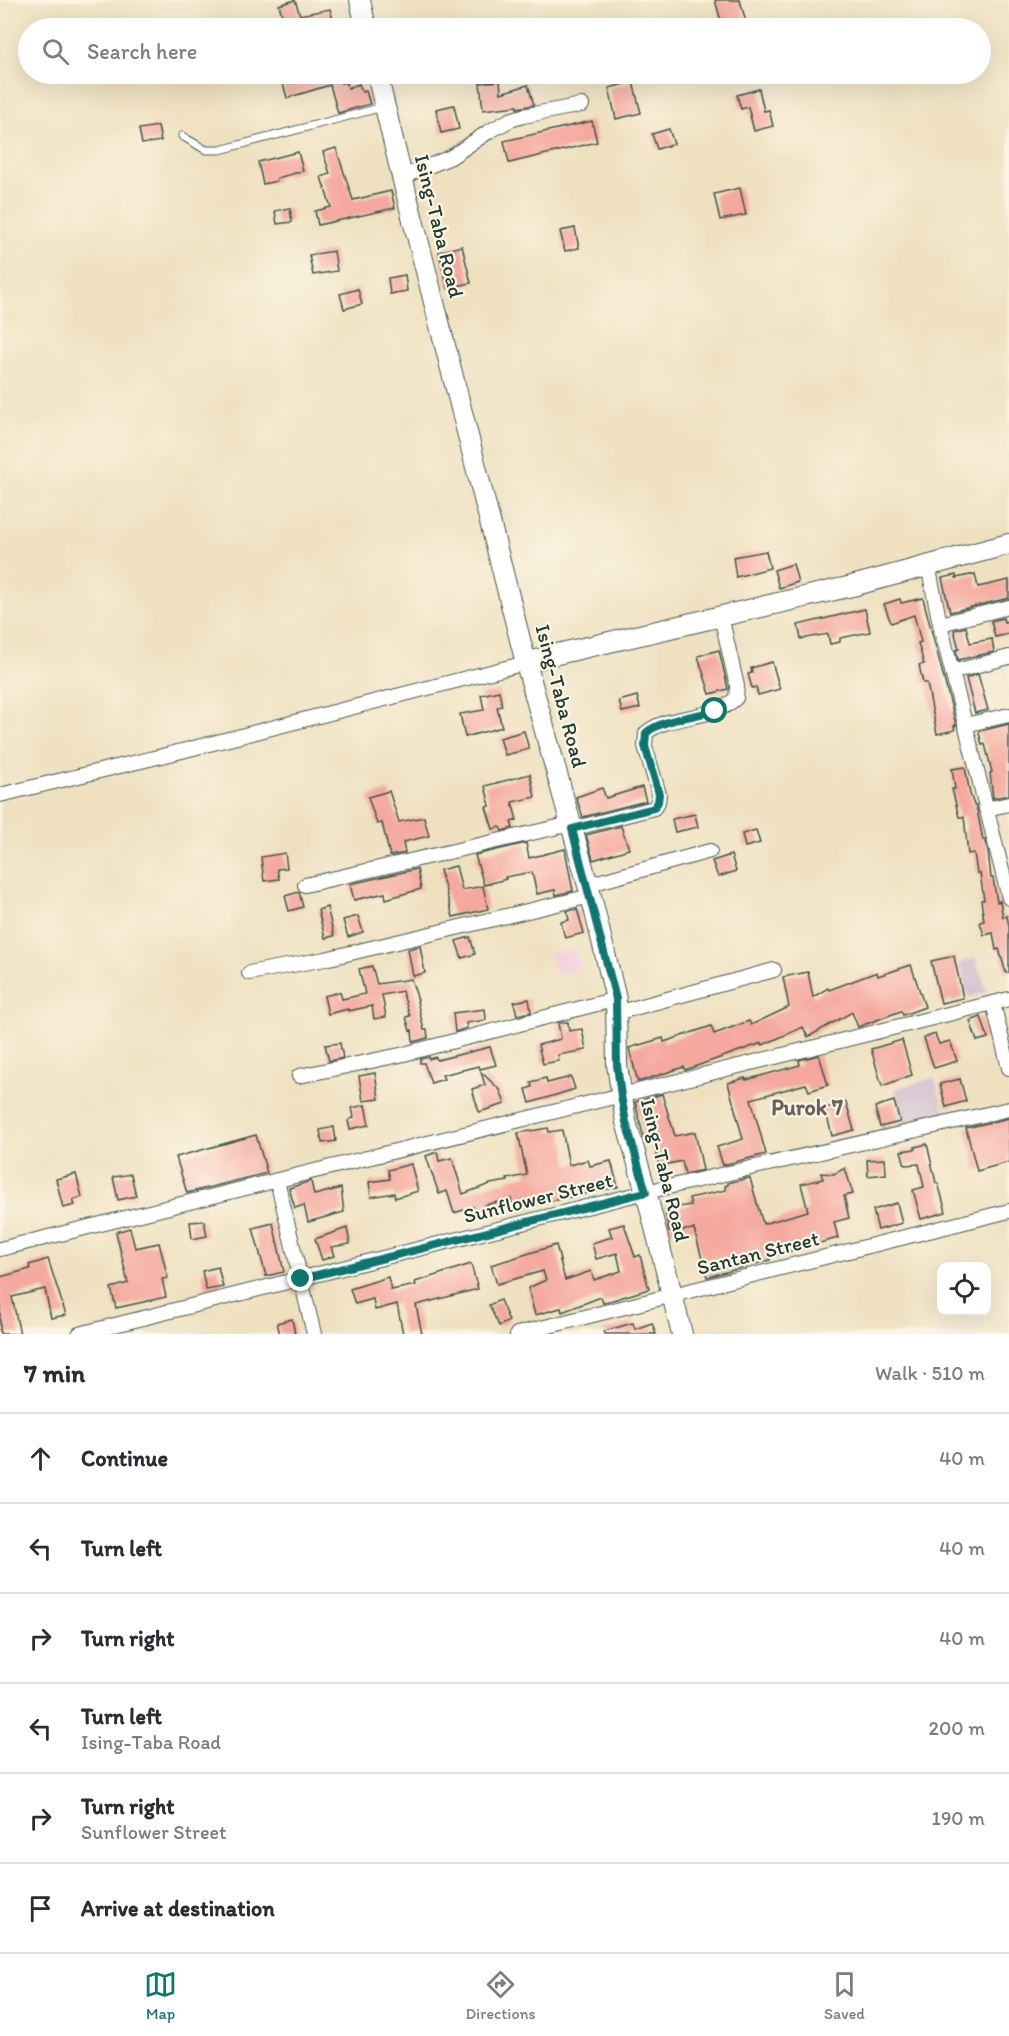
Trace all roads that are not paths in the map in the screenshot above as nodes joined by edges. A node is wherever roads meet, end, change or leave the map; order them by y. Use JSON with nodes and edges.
{"nodes":[{"id":1,"x":360,"y":0,"type":"edge"},
{"id":2,"x":364,"y":18,"type":"edge"},
{"id":3,"x":380,"y":84,"type":"edge"},
{"id":4,"x":582,"y":105,"type":"dead end"},
{"id":5,"x":385,"y":106,"type":"junction"},
{"id":6,"x":182,"y":136,"type":"dead end"},
{"id":7,"x":402,"y":177,"type":"junction"},
{"id":8,"x":1009,"y":544,"type":"edge"},
{"id":9,"x":928,"y":566,"type":"junction"},
{"id":10,"x":1009,"y":607,"type":"edge"},
{"id":11,"x":721,"y":616,"type":"junction"},
{"id":12,"x":940,"y":624,"type":"junction"},
{"id":13,"x":1009,"y":657,"type":"edge"},
{"id":14,"x":526,"y":663,"type":"junction"},
{"id":15,"x":952,"y":672,"type":"junction"},
{"id":16,"x":1009,"y":715,"type":"edge"},
{"id":17,"x":965,"y":725,"type":"junction"},
{"id":18,"x":0,"y":795,"type":"edge"},
{"id":19,"x":1009,"y":804,"type":"edge"},
{"id":20,"x":986,"y":809,"type":"junction"},
{"id":21,"x":571,"y":826,"type":"junction"},
{"id":22,"x":710,"y":851,"type":"dead end"},
{"id":23,"x":1005,"y":863,"type":"edge"},
{"id":24,"x":305,"y":885,"type":"dead end"},
{"id":25,"x":589,"y":890,"type":"junction"},
{"id":26,"x":1009,"y":898,"type":"edge"},
{"id":27,"x":774,"y":970,"type":"dead end"},
{"id":28,"x":249,"y":973,"type":"dead end"},
{"id":29,"x":1009,"y":999,"type":"edge"},
{"id":30,"x":993,"y":1003,"type":"junction"},
{"id":31,"x":616,"y":1006,"type":"junction"},
{"id":32,"x":1009,"y":1068,"type":"edge"},
{"id":33,"x":299,"y":1076,"type":"dead end"},
{"id":34,"x":621,"y":1096,"type":"junction"},
{"id":35,"x":1009,"y":1109,"type":"edge"},
{"id":36,"x":277,"y":1180,"type":"junction"},
{"id":37,"x":646,"y":1192,"type":"junction"},
{"id":38,"x":1009,"y":1211,"type":"edge"},
{"id":39,"x":0,"y":1249,"type":"edge"},
{"id":40,"x":301,"y":1279,"type":"junction"},
{"id":41,"x":672,"y":1296,"type":"junction"},
{"id":42,"x":79,"y":1334,"type":"edge"},
{"id":43,"x":315,"y":1334,"type":"edge"},
{"id":44,"x":517,"y":1334,"type":"edge"},
{"id":45,"x":682,"y":1334,"type":"edge"}],
"edges":[{"from":1,"to":2,"type":"street"},
{"from":3,"to":5,"type":"street","name":"Ising-Taba Road"},
{"from":4,"to":7,"type":"street"},
{"from":5,"to":6,"type":"lane"},
{"from":5,"to":7,"type":"street","name":"Ising-Taba Road"},
{"from":7,"to":14,"type":"street","name":"Ising-Taba Road"},
{"from":8,"to":9,"type":"street"},
{"from":9,"to":11,"type":"street"},
{"from":9,"to":12,"type":"street"},
{"from":10,"to":12,"type":"street"},
{"from":11,"to":14,"type":"street"},
{"from":11,"to":21,"type":"street"},
{"from":12,"to":15,"type":"street"},
{"from":13,"to":15,"type":"street"},
{"from":14,"to":18,"type":"street"},
{"from":14,"to":21,"type":"street","name":"Ising-Taba Road"},
{"from":15,"to":17,"type":"street"},
{"from":16,"to":17,"type":"street"},
{"from":17,"to":20,"type":"street"},
{"from":19,"to":20,"type":"street"},
{"from":20,"to":23,"type":"street"},
{"from":21,"to":24,"type":"street"},
{"from":21,"to":25,"type":"street","name":"Ising-Taba Road"},
{"from":22,"to":25,"type":"street"},
{"from":23,"to":26,"type":"street"},
{"from":25,"to":28,"type":"street"},
{"from":25,"to":31,"type":"street","name":"Ising-Taba Road"},
{"from":27,"to":31,"type":"street"},
{"from":29,"to":30,"type":"street"},
{"from":30,"to":32,"type":"street"},
{"from":30,"to":34,"type":"street"},
{"from":31,"to":33,"type":"street"},
{"from":31,"to":34,"type":"street","name":"Ising-Taba Road"},
{"from":34,"to":36,"type":"street"},
{"from":34,"to":37,"type":"street","name":"Ising-Taba Road"},
{"from":35,"to":37,"type":"street","name":"Sunflower Street"},
{"from":36,"to":39,"type":"street"},
{"from":36,"to":40,"type":"street"},
{"from":37,"to":40,"type":"street","name":"Sunflower Street"},
{"from":37,"to":41,"type":"street","name":"Ising-Taba Road"},
{"from":38,"to":41,"type":"street","name":"Santan Street"},
{"from":40,"to":42,"type":"street","name":"Sunflower Street"},
{"from":40,"to":43,"type":"street"},
{"from":41,"to":44,"type":"street","name":"Santan Street"},
{"from":41,"to":45,"type":"street","name":"Ising-Taba Road"}]}
